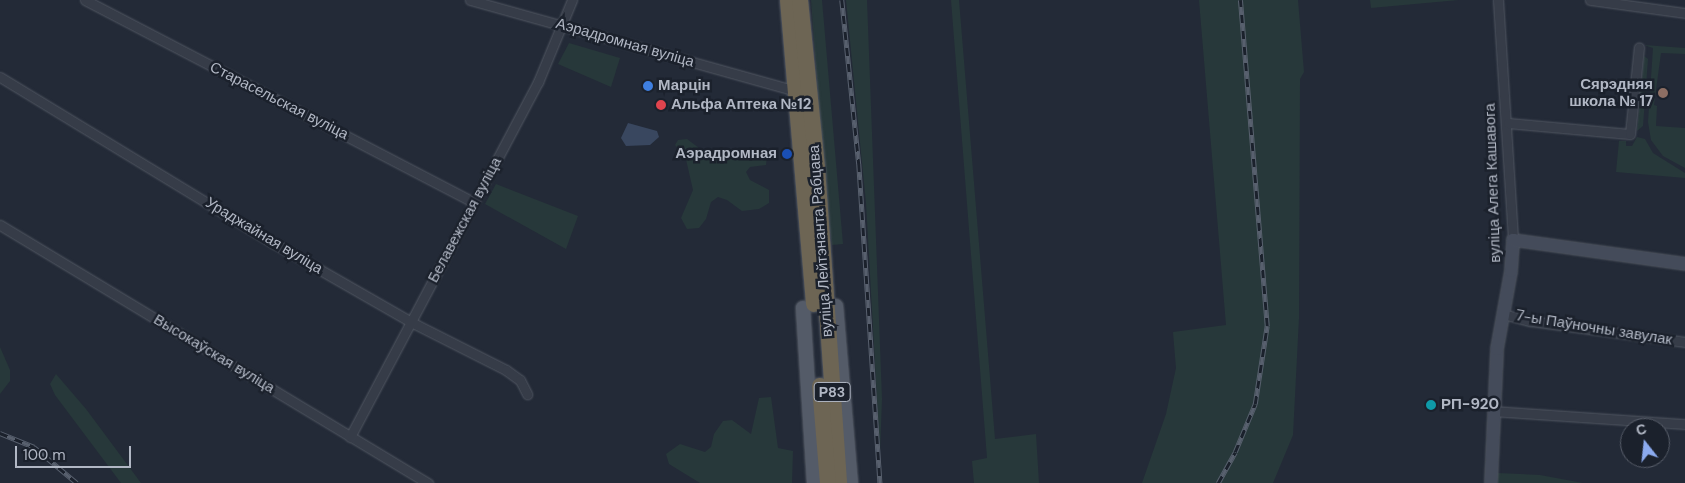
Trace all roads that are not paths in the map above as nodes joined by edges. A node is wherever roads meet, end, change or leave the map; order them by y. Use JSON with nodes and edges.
{"nodes":[{"id":1,"x":85,"y":0,"type":"edge"},
{"id":2,"x":470,"y":0,"type":"edge"},
{"id":3,"x":572,"y":0,"type":"edge"},
{"id":4,"x":788,"y":0,"type":"edge"},
{"id":5,"x":800,"y":0,"type":"edge"},
{"id":6,"x":1498,"y":0,"type":"edge"},
{"id":7,"x":1590,"y":0,"type":"edge"},
{"id":8,"x":1685,"y":13,"type":"edge"},
{"id":9,"x":564,"y":26,"type":"junction"},
{"id":10,"x":1639,"y":47,"type":"dead end"},
{"id":11,"x":0,"y":76,"type":"edge"},
{"id":12,"x":803,"y":93,"type":"junction"},
{"id":13,"x":1508,"y":123,"type":"junction"},
{"id":14,"x":473,"y":202,"type":"junction"},
{"id":15,"x":0,"y":224,"type":"edge"},
{"id":16,"x":1513,"y":240,"type":"junction"},
{"id":17,"x":1685,"y":264,"type":"edge"},
{"id":18,"x":819,"y":304,"type":"junction"},
{"id":19,"x":1503,"y":314,"type":"junction"},
{"id":20,"x":411,"y":322,"type":"junction"},
{"id":21,"x":1685,"y":342,"type":"edge"},
{"id":22,"x":527,"y":394,"type":"dead end"},
{"id":23,"x":1494,"y":411,"type":"junction"},
{"id":24,"x":1685,"y":424,"type":"edge"},
{"id":25,"x":350,"y":437,"type":"junction"},
{"id":26,"x":428,"y":483,"type":"edge"},
{"id":27,"x":814,"y":483,"type":"edge"},
{"id":28,"x":828,"y":483,"type":"edge"},
{"id":29,"x":839,"y":483,"type":"edge"},
{"id":30,"x":851,"y":483,"type":"edge"},
{"id":31,"x":1491,"y":483,"type":"edge"}],
"edges":[{"from":1,"to":14,"type":"street","name":"Старасельская вуліца"},
{"from":2,"to":9,"type":"street","name":"Аэрадромная вуліца"},
{"from":3,"to":9,"type":"street","name":"Белавежская вуліца"},
{"from":4,"to":12,"type":"highway","name":"вуліца Лейтэнанта Рабцава","number":"Р83"},
{"from":5,"to":12,"type":"highway","name":"вуліца Лейтэнанта Рабцава","number":"Р83"},
{"from":6,"to":13,"type":"street","name":"вуліца Алега Кашавога"},
{"from":7,"to":8,"type":"street"},
{"from":9,"to":12,"type":"street","name":"Аэрадромная вуліца"},
{"from":9,"to":14,"type":"street","name":"Белавежская вуліца"},
{"from":10,"to":13,"type":"street"},
{"from":11,"to":20,"type":"street","name":"Ураджайная вуліца"},
{"from":12,"to":18,"type":"highway","name":"вуліца Лейтэнанта Рабцава","number":"Р83"},
{"from":12,"to":18,"type":"highway","name":"вуліца Лейтэнанта Рабцава","number":"Р83"},
{"from":13,"to":16,"type":"street","name":"вуліца Алега Кашавога"},
{"from":14,"to":20,"type":"street","name":"Белавежская вуліца"},
{"from":15,"to":25,"type":"street","name":"Высокаўская вуліца"},
{"from":16,"to":17,"type":"street"},
{"from":16,"to":19,"type":"street","name":"вуліца Алега Кашавога"},
{"from":18,"to":27,"type":"main road","name":"вуліца Лейтэнанта Рабцава"},
{"from":18,"to":28,"type":"highway","name":"вуліца Лейтэнанта Рабцава","number":"Р83"},
{"from":18,"to":29,"type":"highway","name":"вуліца Лейтэнанта Рабцава","number":"Р83"},
{"from":18,"to":30,"type":"main road","name":"вуліца Лейтэнанта Рабцава"},
{"from":19,"to":21,"type":"street","name":"7-ы Паўночны завулак"},
{"from":19,"to":23,"type":"street","name":"вуліца Алега Кашавога"},
{"from":20,"to":22,"type":"street","name":"Ураджайная вуліца"},
{"from":20,"to":25,"type":"street","name":"Белавежская вуліца"},
{"from":23,"to":24,"type":"street"},
{"from":23,"to":31,"type":"street","name":"вуліца Алега Кашавога"},
{"from":25,"to":26,"type":"street","name":"Высокаўская вуліца"}]}
